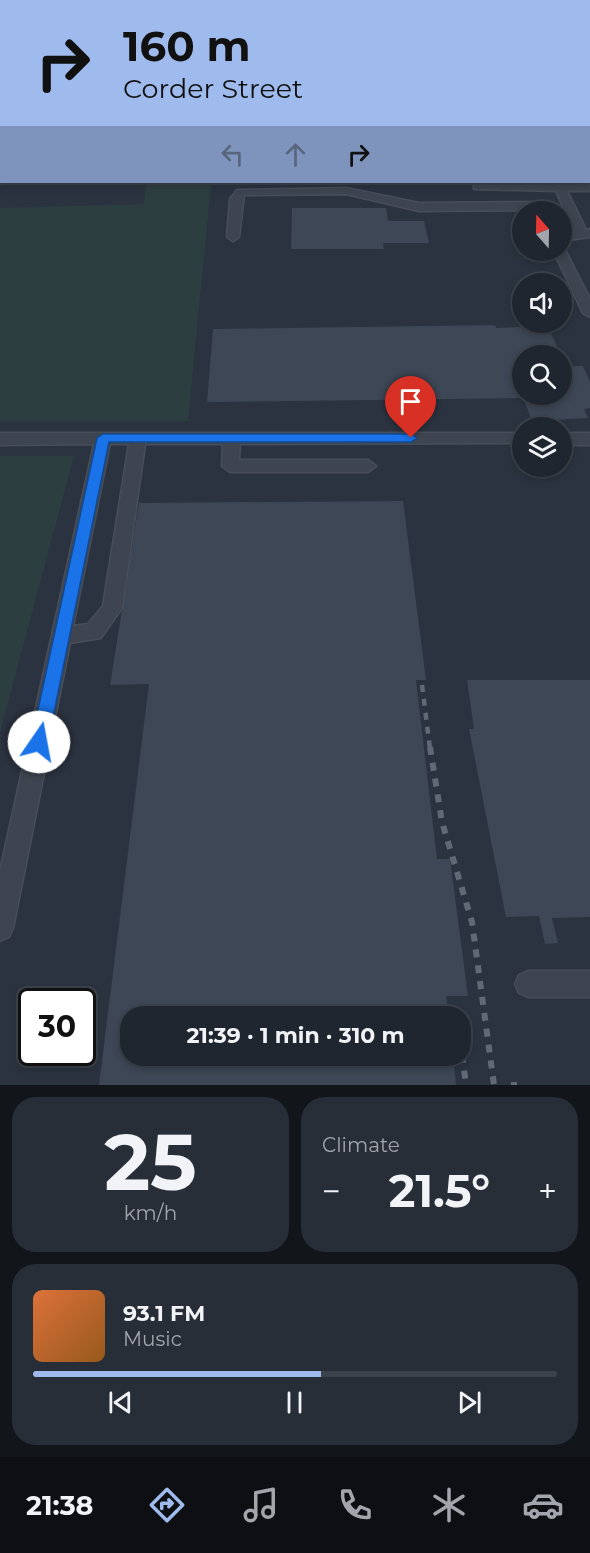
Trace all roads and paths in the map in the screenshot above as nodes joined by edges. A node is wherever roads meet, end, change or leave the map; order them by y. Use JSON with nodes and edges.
{"nodes":[{"id":1,"x":525,"y":184,"type":"edge"},
{"id":2,"x":478,"y":187,"type":"dead end"},
{"id":3,"x":590,"y":188,"type":"edge"},
{"id":4,"x":562,"y":192,"type":"junction"},
{"id":5,"x":590,"y":196,"type":"edge"},
{"id":6,"x":534,"y":201,"type":"edge"},
{"id":7,"x":512,"y":209,"type":"edge"},
{"id":8,"x":583,"y":231,"type":"edge"},
{"id":9,"x":233,"y":237,"type":"dead end"},
{"id":10,"x":564,"y":261,"type":"edge"},
{"id":11,"x":590,"y":312,"type":"edge"},
{"id":12,"x":0,"y":438,"type":"edge"},
{"id":13,"x":103,"y":438,"type":"junction"},
{"id":14,"x":138,"y":438,"type":"junction"},
{"id":15,"x":232,"y":438,"type":"junction"},
{"id":16,"x":305,"y":438,"type":"junction"},
{"id":17,"x":512,"y":438,"type":"edge"},
{"id":18,"x":572,"y":439,"type":"edge"},
{"id":19,"x":590,"y":439,"type":"edge"},
{"id":20,"x":307,"y":466,"type":"junction"},
{"id":21,"x":368,"y":466,"type":"dead end"},
{"id":22,"x":62,"y":636,"type":"junction"},
{"id":23,"x":0,"y":928,"type":"edge"},
{"id":24,"x":528,"y":984,"type":"dead end"},
{"id":25,"x":590,"y":984,"type":"edge"}],
"edges":[{"from":1,"to":2,"type":"street"},
{"from":1,"to":4,"type":"street"},
{"from":1,"to":6,"type":"street"},
{"from":3,"to":4,"type":"street"},
{"from":4,"to":5,"type":"street"},
{"from":4,"to":8,"type":"street"},
{"from":7,"to":9,"type":"street"},
{"from":10,"to":11,"type":"street"},
{"from":12,"to":13,"type":"street"},
{"from":13,"to":14,"type":"street"},
{"from":13,"to":22,"type":"street"},
{"from":14,"to":15,"type":"street"},
{"from":14,"to":22,"type":"street"},
{"from":15,"to":16,"type":"street"},
{"from":15,"to":20,"type":"street"},
{"from":16,"to":17,"type":"street"},
{"from":16,"to":20,"type":"street"},
{"from":18,"to":19,"type":"street"},
{"from":20,"to":21,"type":"street"},
{"from":22,"to":23,"type":"street"},
{"from":24,"to":25,"type":"street"}]}
